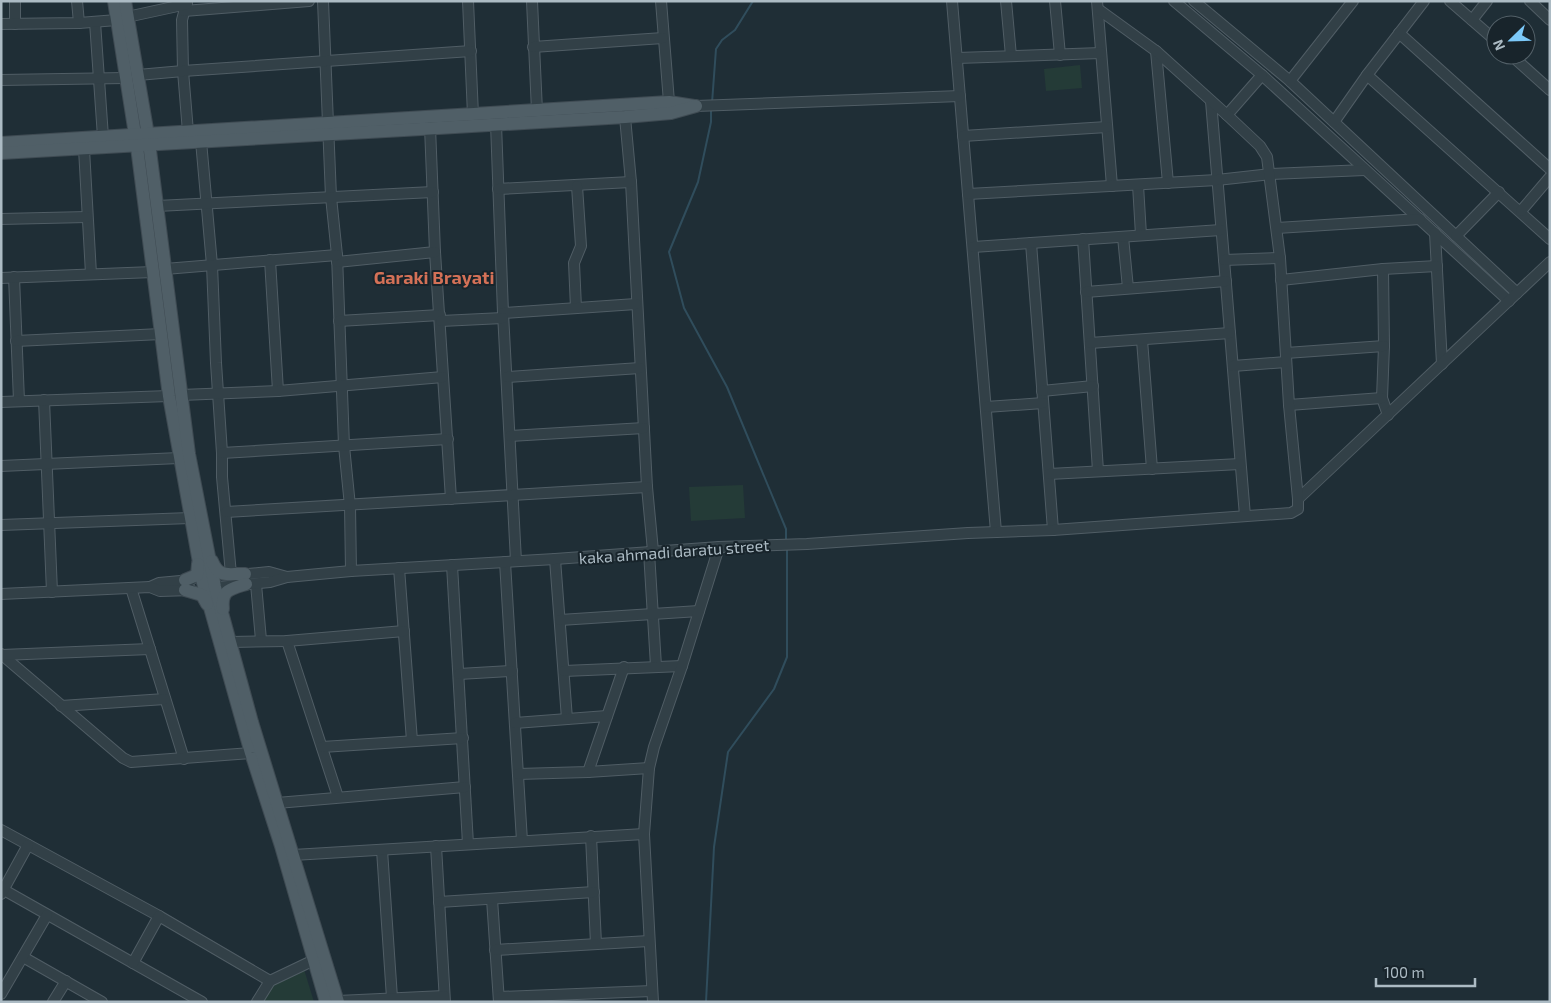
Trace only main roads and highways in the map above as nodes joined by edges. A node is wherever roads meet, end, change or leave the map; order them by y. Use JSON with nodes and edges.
{"nodes":[{"id":1,"x":114,"y":1,"type":"edge"},
{"id":2,"x":125,"y":1,"type":"edge"},
{"id":3,"x":122,"y":19,"type":"junction"},
{"id":4,"x":496,"y":119,"type":"junction"},
{"id":5,"x":329,"y":129,"type":"junction"},
{"id":6,"x":142,"y":140,"type":"junction"},
{"id":7,"x":1,"y":143,"type":"edge"},
{"id":8,"x":1,"y":153,"type":"edge"},
{"id":9,"x":159,"y":271,"type":"junction"},
{"id":10,"x":175,"y":395,"type":"junction"},
{"id":11,"x":207,"y":544,"type":"junction"},
{"id":12,"x":197,"y":557,"type":"junction"},
{"id":13,"x":208,"y":583,"type":"junction"},
{"id":14,"x":218,"y":618,"type":"junction"},
{"id":15,"x":334,"y":1001,"type":"edge"}],
"edges":[{"from":1,"to":3,"type":"main road"},
{"from":2,"to":3,"type":"main road"},
{"from":3,"to":6,"type":"main road"},
{"from":4,"to":4,"type":"main road"},
{"from":4,"to":5,"type":"main road"},
{"from":4,"to":5,"type":"main road"},
{"from":5,"to":6,"type":"main road"},
{"from":5,"to":6,"type":"main road"},
{"from":6,"to":7,"type":"main road"},
{"from":6,"to":8,"type":"main road"},
{"from":6,"to":9,"type":"main road"},
{"from":6,"to":9,"type":"main road"},
{"from":9,"to":10,"type":"main road"},
{"from":9,"to":10,"type":"main road"},
{"from":10,"to":11,"type":"main road"},
{"from":10,"to":12,"type":"main road"},
{"from":11,"to":13,"type":"main road"},
{"from":11,"to":14,"type":"main road"},
{"from":12,"to":13,"type":"main road"},
{"from":12,"to":14,"type":"main road"},
{"from":13,"to":14,"type":"main road"},
{"from":14,"to":15,"type":"main road"},
{"from":14,"to":15,"type":"main road"}]}
